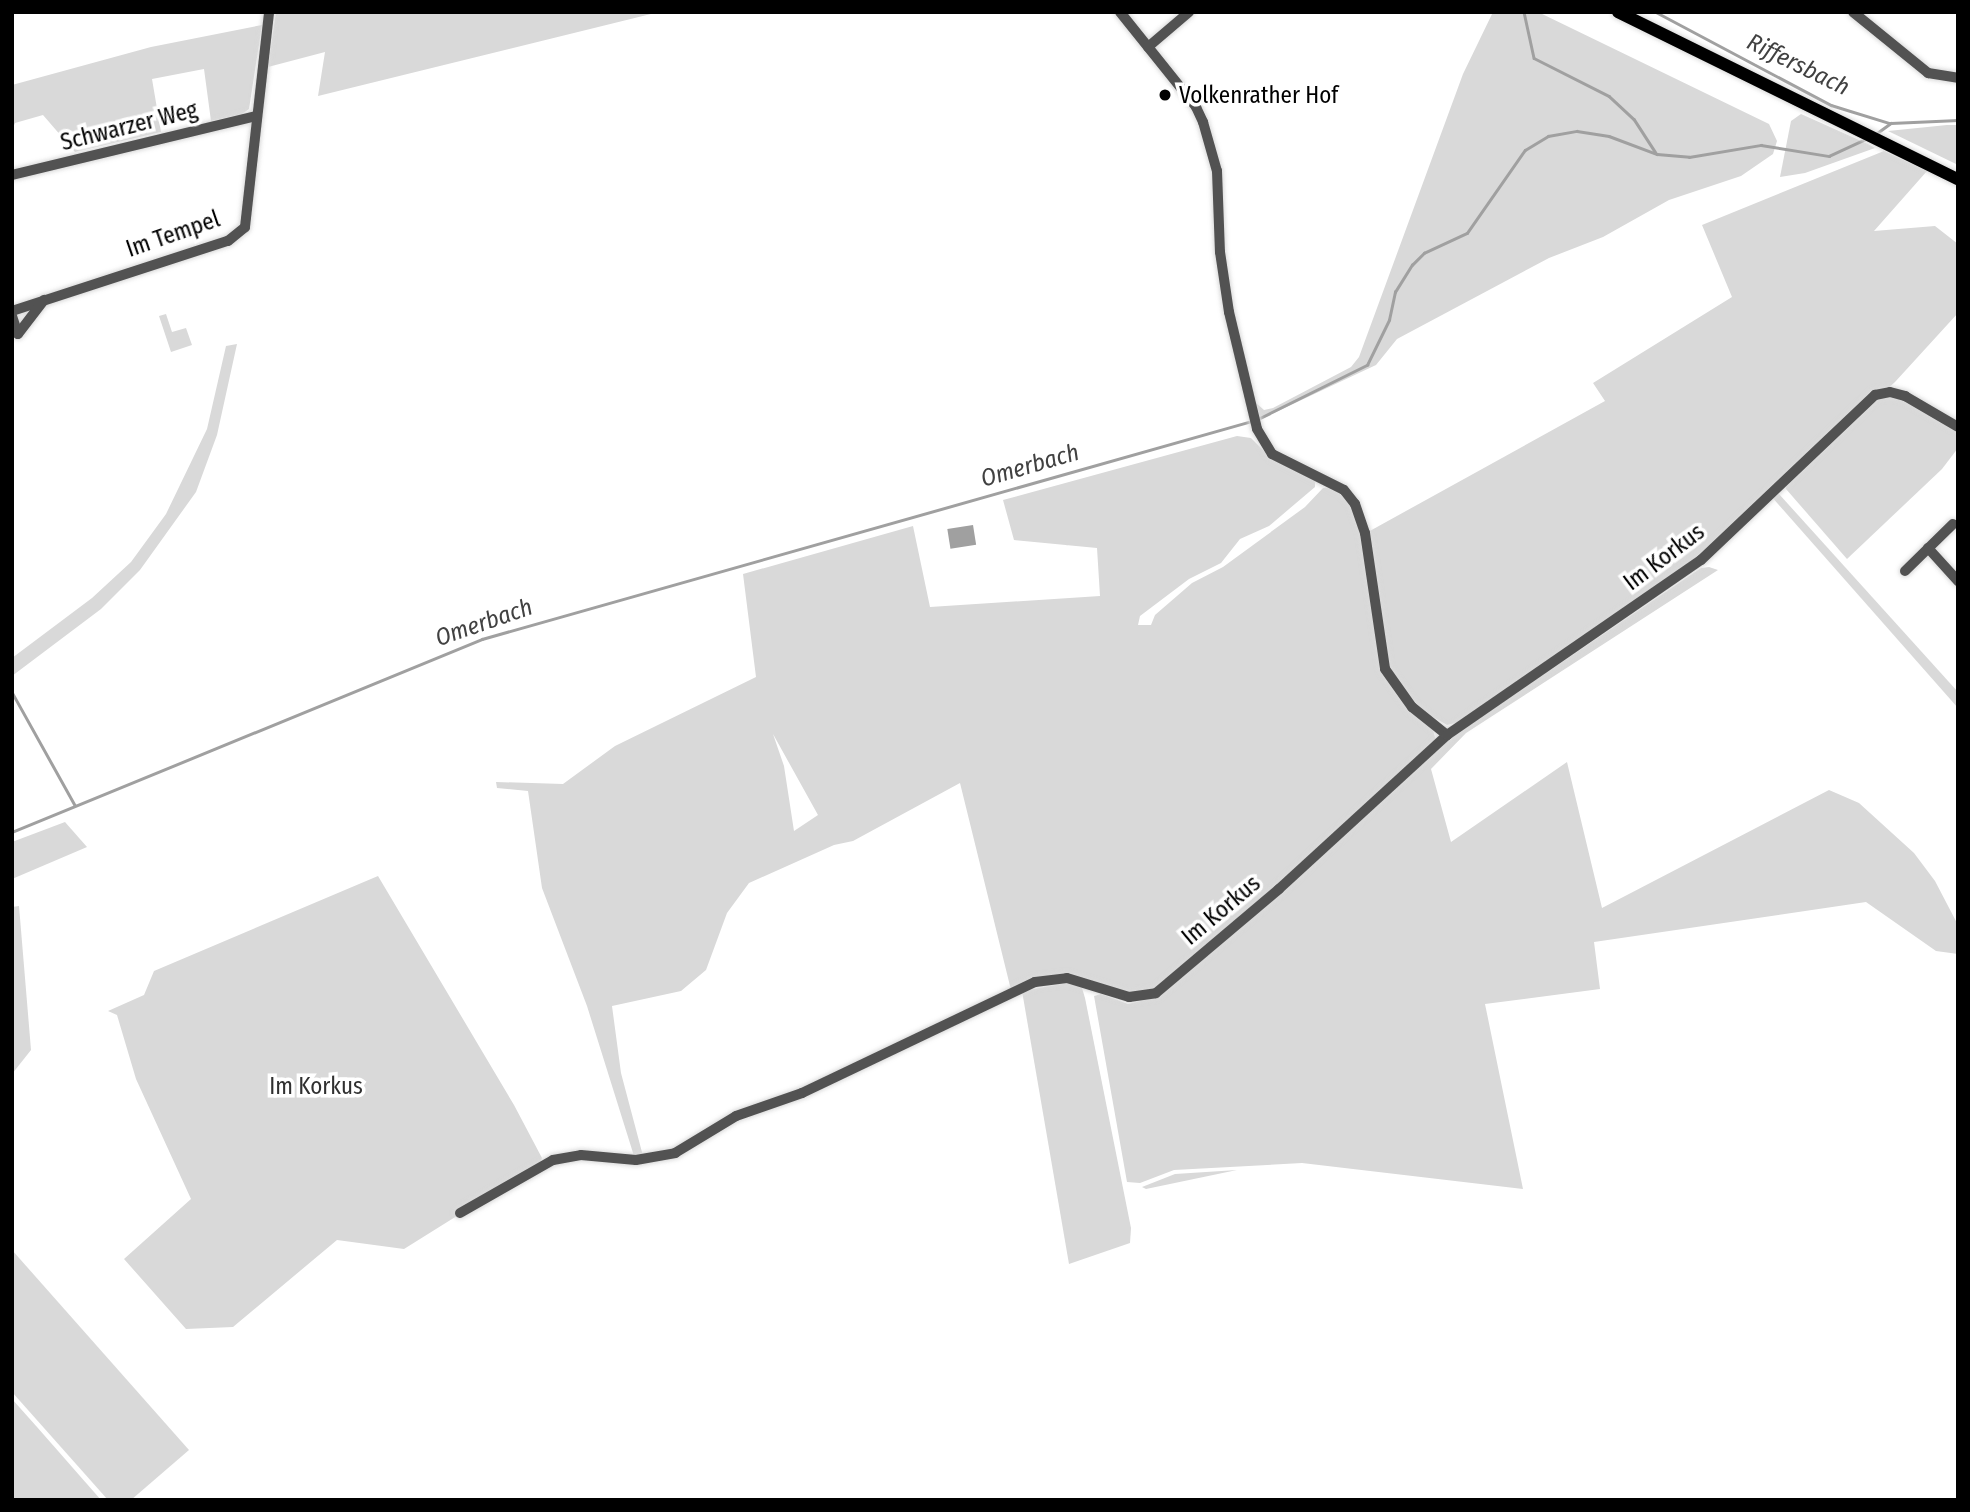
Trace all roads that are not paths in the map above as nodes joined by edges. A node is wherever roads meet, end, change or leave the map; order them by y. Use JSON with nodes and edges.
{"nodes":[{"id":1,"x":269,"y":12,"type":"edge"},
{"id":2,"x":1121,"y":12,"type":"edge"},
{"id":3,"x":1189,"y":12,"type":"edge"},
{"id":4,"x":1618,"y":12,"type":"edge"},
{"id":5,"x":1853,"y":12,"type":"edge"},
{"id":6,"x":1149,"y":47,"type":"junction"},
{"id":7,"x":1958,"y":78,"type":"edge"},
{"id":8,"x":256,"y":116,"type":"junction"},
{"id":9,"x":12,"y":175,"type":"edge"},
{"id":10,"x":1958,"y":179,"type":"edge"},
{"id":11,"x":46,"y":298,"type":"junction"},
{"id":12,"x":12,"y":313,"type":"edge"},
{"id":13,"x":1958,"y":427,"type":"edge"},
{"id":14,"x":1953,"y":524,"type":"dead end"},
{"id":15,"x":1928,"y":548,"type":"junction"},
{"id":16,"x":1905,"y":571,"type":"dead end"},
{"id":17,"x":1958,"y":581,"type":"edge"},
{"id":18,"x":1447,"y":734,"type":"junction"},
{"id":19,"x":460,"y":1213,"type":"dead end"}],
"edges":[{"from":1,"to":8,"type":"street","name":"Im Tempel"},
{"from":2,"to":6,"type":"street"},
{"from":3,"to":6,"type":"street"},
{"from":4,"to":10,"type":"main road"},
{"from":5,"to":7,"type":"street"},
{"from":6,"to":18,"type":"street"},
{"from":8,"to":9,"type":"street","name":"Schwarzer Weg"},
{"from":8,"to":11,"type":"street","name":"Im Tempel"},
{"from":11,"to":12,"type":"street","name":"Im Tempel"},
{"from":11,"to":12,"type":"street","name":"Im Tempel"},
{"from":13,"to":18,"type":"street","name":"Im Korkus"},
{"from":14,"to":15,"type":"street"},
{"from":15,"to":16,"type":"street"},
{"from":15,"to":17,"type":"street"},
{"from":18,"to":19,"type":"street","name":"Im Korkus"}]}
